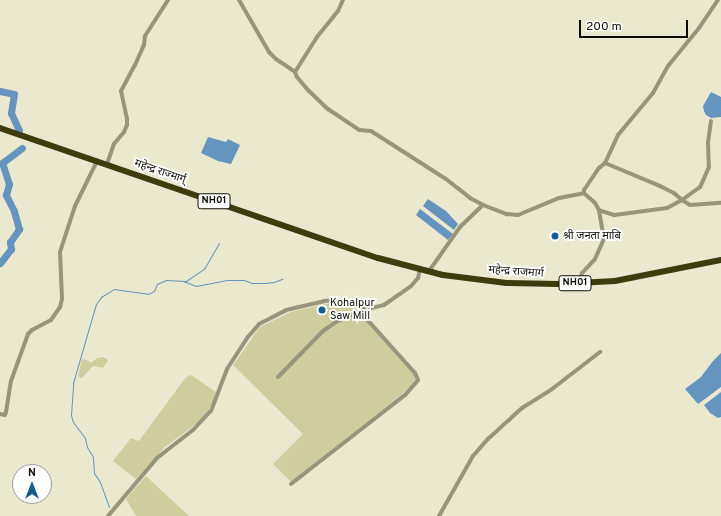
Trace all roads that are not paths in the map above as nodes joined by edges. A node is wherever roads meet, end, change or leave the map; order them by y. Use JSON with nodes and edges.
{"nodes":[{"id":1,"x":168,"y":0,"type":"edge"},
{"id":2,"x":238,"y":0,"type":"edge"},
{"id":3,"x":343,"y":0,"type":"edge"},
{"id":4,"x":718,"y":0,"type":"edge"},
{"id":5,"x":295,"y":72,"type":"junction"},
{"id":6,"x":711,"y":121,"type":"dead end"},
{"id":7,"x":0,"y":128,"type":"edge"},
{"id":8,"x":97,"y":161,"type":"junction"},
{"id":9,"x":605,"y":163,"type":"junction"},
{"id":10,"x":107,"y":164,"type":"junction"},
{"id":11,"x":584,"y":193,"type":"junction"},
{"id":12,"x":682,"y":200,"type":"junction"},
{"id":13,"x":721,"y":203,"type":"edge"},
{"id":14,"x":483,"y":205,"type":"junction"},
{"id":15,"x":599,"y":210,"type":"junction"},
{"id":16,"x":721,"y":260,"type":"edge"},
{"id":17,"x":420,"y":269,"type":"junction"},
{"id":18,"x":429,"y":271,"type":"junction"},
{"id":19,"x":580,"y":283,"type":"junction"},
{"id":20,"x":365,"y":308,"type":"junction"},
{"id":21,"x":600,"y":352,"type":"dead end"},
{"id":22,"x":278,"y":377,"type":"dead end"},
{"id":23,"x":0,"y":414,"type":"edge"},
{"id":24,"x":291,"y":484,"type":"dead end"},
{"id":25,"x":108,"y":516,"type":"edge"},
{"id":26,"x":439,"y":516,"type":"edge"}],
"edges":[{"from":1,"to":10,"type":"street"},
{"from":2,"to":5,"type":"street"},
{"from":3,"to":5,"type":"street"},
{"from":4,"to":9,"type":"street"},
{"from":5,"to":14,"type":"street"},
{"from":6,"to":12,"type":"street"},
{"from":7,"to":8,"type":"highway","name":"महेन्द्र राज्मार्ग्","number":"NH01"},
{"from":8,"to":10,"type":"highway","name":"महेन्द्र राज्मार्ग्","number":"NH01"},
{"from":8,"to":23,"type":"street"},
{"from":9,"to":11,"type":"street"},
{"from":9,"to":12,"type":"street"},
{"from":10,"to":17,"type":"highway","name":"महेन्द्र राज्मार्ग्","number":"NH01"},
{"from":11,"to":14,"type":"street"},
{"from":11,"to":15,"type":"street"},
{"from":12,"to":13,"type":"street"},
{"from":12,"to":15,"type":"street"},
{"from":14,"to":18,"type":"street"},
{"from":15,"to":19,"type":"street"},
{"from":16,"to":19,"type":"highway","name":"महेन्द्र राजमार्ग","number":"NH01"},
{"from":17,"to":18,"type":"highway","name":"महेन्द्र राज्मार्ग्","number":"NH01"},
{"from":17,"to":20,"type":"street"},
{"from":18,"to":19,"type":"highway","name":"महेन्द्र राजमार्ग","number":"NH01"},
{"from":20,"to":22,"type":"street"},
{"from":20,"to":24,"type":"street"},
{"from":20,"to":25,"type":"street"},
{"from":21,"to":26,"type":"street"}]}
